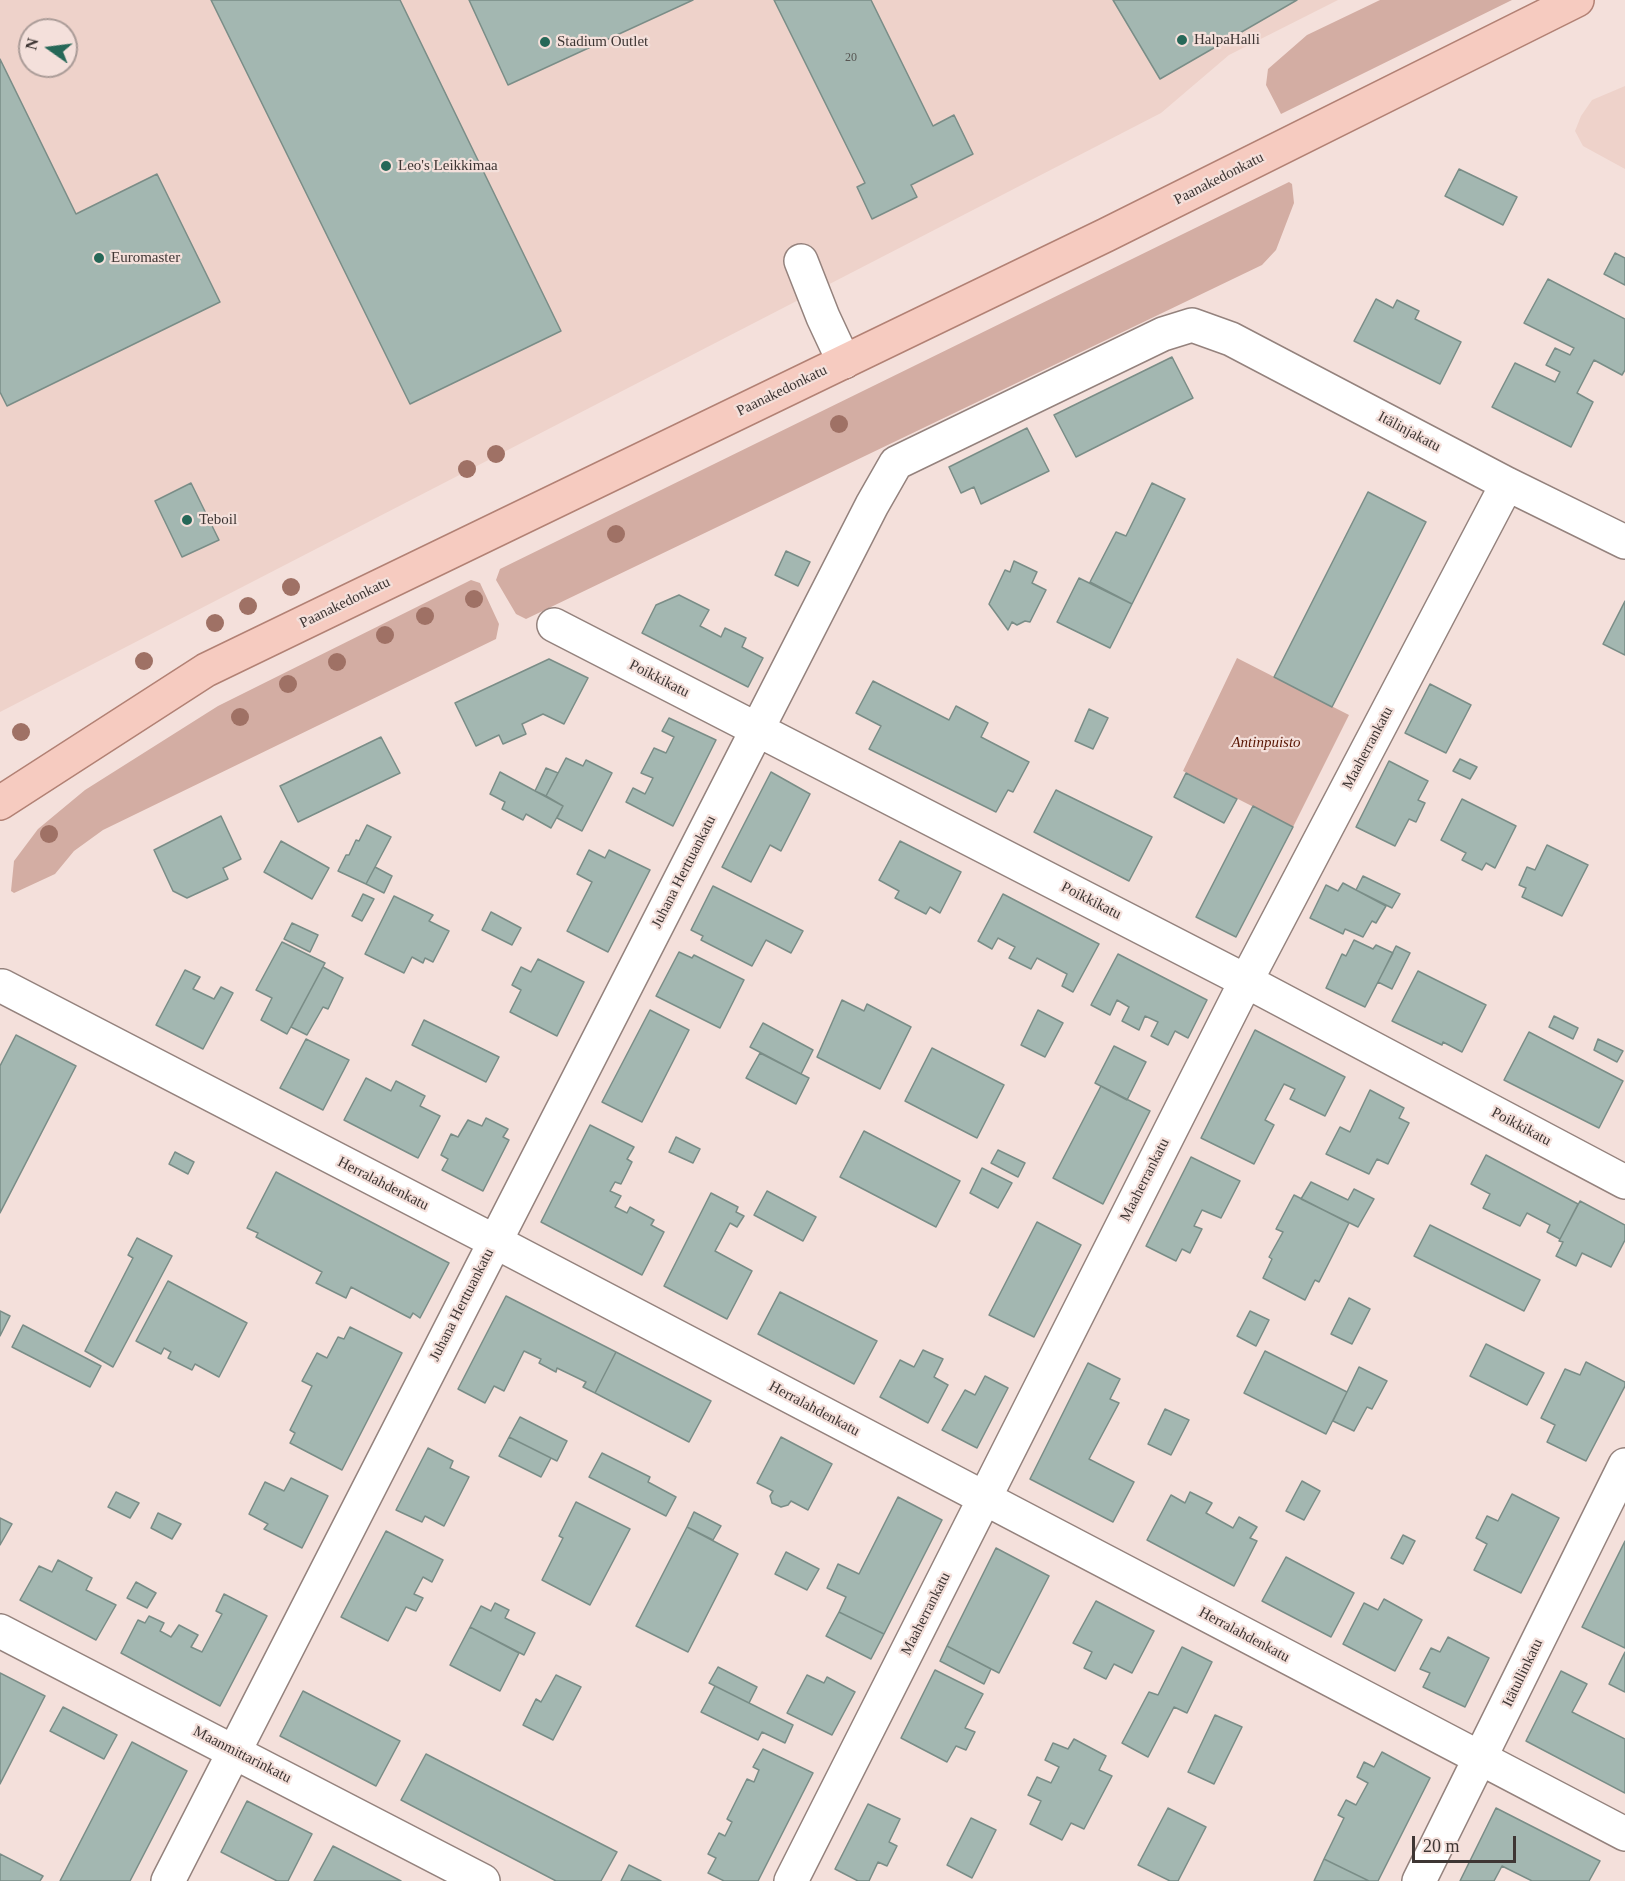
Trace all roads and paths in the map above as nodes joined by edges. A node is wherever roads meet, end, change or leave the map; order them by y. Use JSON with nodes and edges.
{"nodes":[{"id":1,"x":1577,"y":0,"type":"edge"},
{"id":2,"x":801,"y":261,"type":"dead end"},
{"id":3,"x":844,"y":362,"type":"junction"},
{"id":4,"x":1507,"y":484,"type":"junction"},
{"id":5,"x":1625,"y":542,"type":"edge"},
{"id":6,"x":554,"y":626,"type":"dead end"},
{"id":7,"x":757,"y":729,"type":"junction"},
{"id":8,"x":0,"y":803,"type":"edge"},
{"id":9,"x":1246,"y":981,"type":"junction"},
{"id":10,"x":1,"y":986,"type":"edge"},
{"id":11,"x":1625,"y":1182,"type":"edge"},
{"id":12,"x":494,"y":1241,"type":"junction"},
{"id":13,"x":1625,"y":1465,"type":"edge"},
{"id":14,"x":984,"y":1498,"type":"junction"},
{"id":15,"x":0,"y":1631,"type":"edge"},
{"id":16,"x":235,"y":1752,"type":"junction"},
{"id":17,"x":1480,"y":1759,"type":"junction"},
{"id":18,"x":1625,"y":1834,"type":"edge"},
{"id":19,"x":168,"y":1881,"type":"edge"},
{"id":20,"x":483,"y":1881,"type":"edge"},
{"id":21,"x":791,"y":1881,"type":"edge"},
{"id":22,"x":1419,"y":1881,"type":"edge"}],
"edges":[{"from":1,"to":3,"type":"main road","name":"Paanakedonkatu"},
{"from":2,"to":3,"type":"street"},
{"from":3,"to":8,"type":"main road","name":"Paanakedonkatu"},
{"from":4,"to":5,"type":"street","name":"Itälinjakatu"},
{"from":4,"to":7,"type":"street","name":"Itälinjakatu"},
{"from":4,"to":9,"type":"street","name":"Maaherrankatu"},
{"from":6,"to":7,"type":"street","name":"Poikkikatu"},
{"from":7,"to":9,"type":"street","name":"Poikkikatu"},
{"from":7,"to":12,"type":"street","name":"Juhana Herttuankatu"},
{"from":9,"to":11,"type":"street","name":"Poikkikatu"},
{"from":9,"to":14,"type":"street","name":"Maaherrankatu"},
{"from":10,"to":12,"type":"street","name":"Herralahdenkatu"},
{"from":12,"to":14,"type":"street","name":"Herralahdenkatu"},
{"from":12,"to":16,"type":"street","name":"Juhana Herttuankatu"},
{"from":13,"to":17,"type":"street","name":"Itätullinkatu"},
{"from":14,"to":17,"type":"street","name":"Herralahdenkatu"},
{"from":14,"to":21,"type":"street","name":"Maaherrankatu"},
{"from":15,"to":16,"type":"street","name":"Maanmittarinkatu"},
{"from":16,"to":19,"type":"street","name":"Juhana Herttuankatu"},
{"from":16,"to":20,"type":"street","name":"Maanmittarinkatu"},
{"from":17,"to":18,"type":"street","name":"Herralahdenkatu"},
{"from":17,"to":22,"type":"street","name":"Itätullinkatu"}]}
